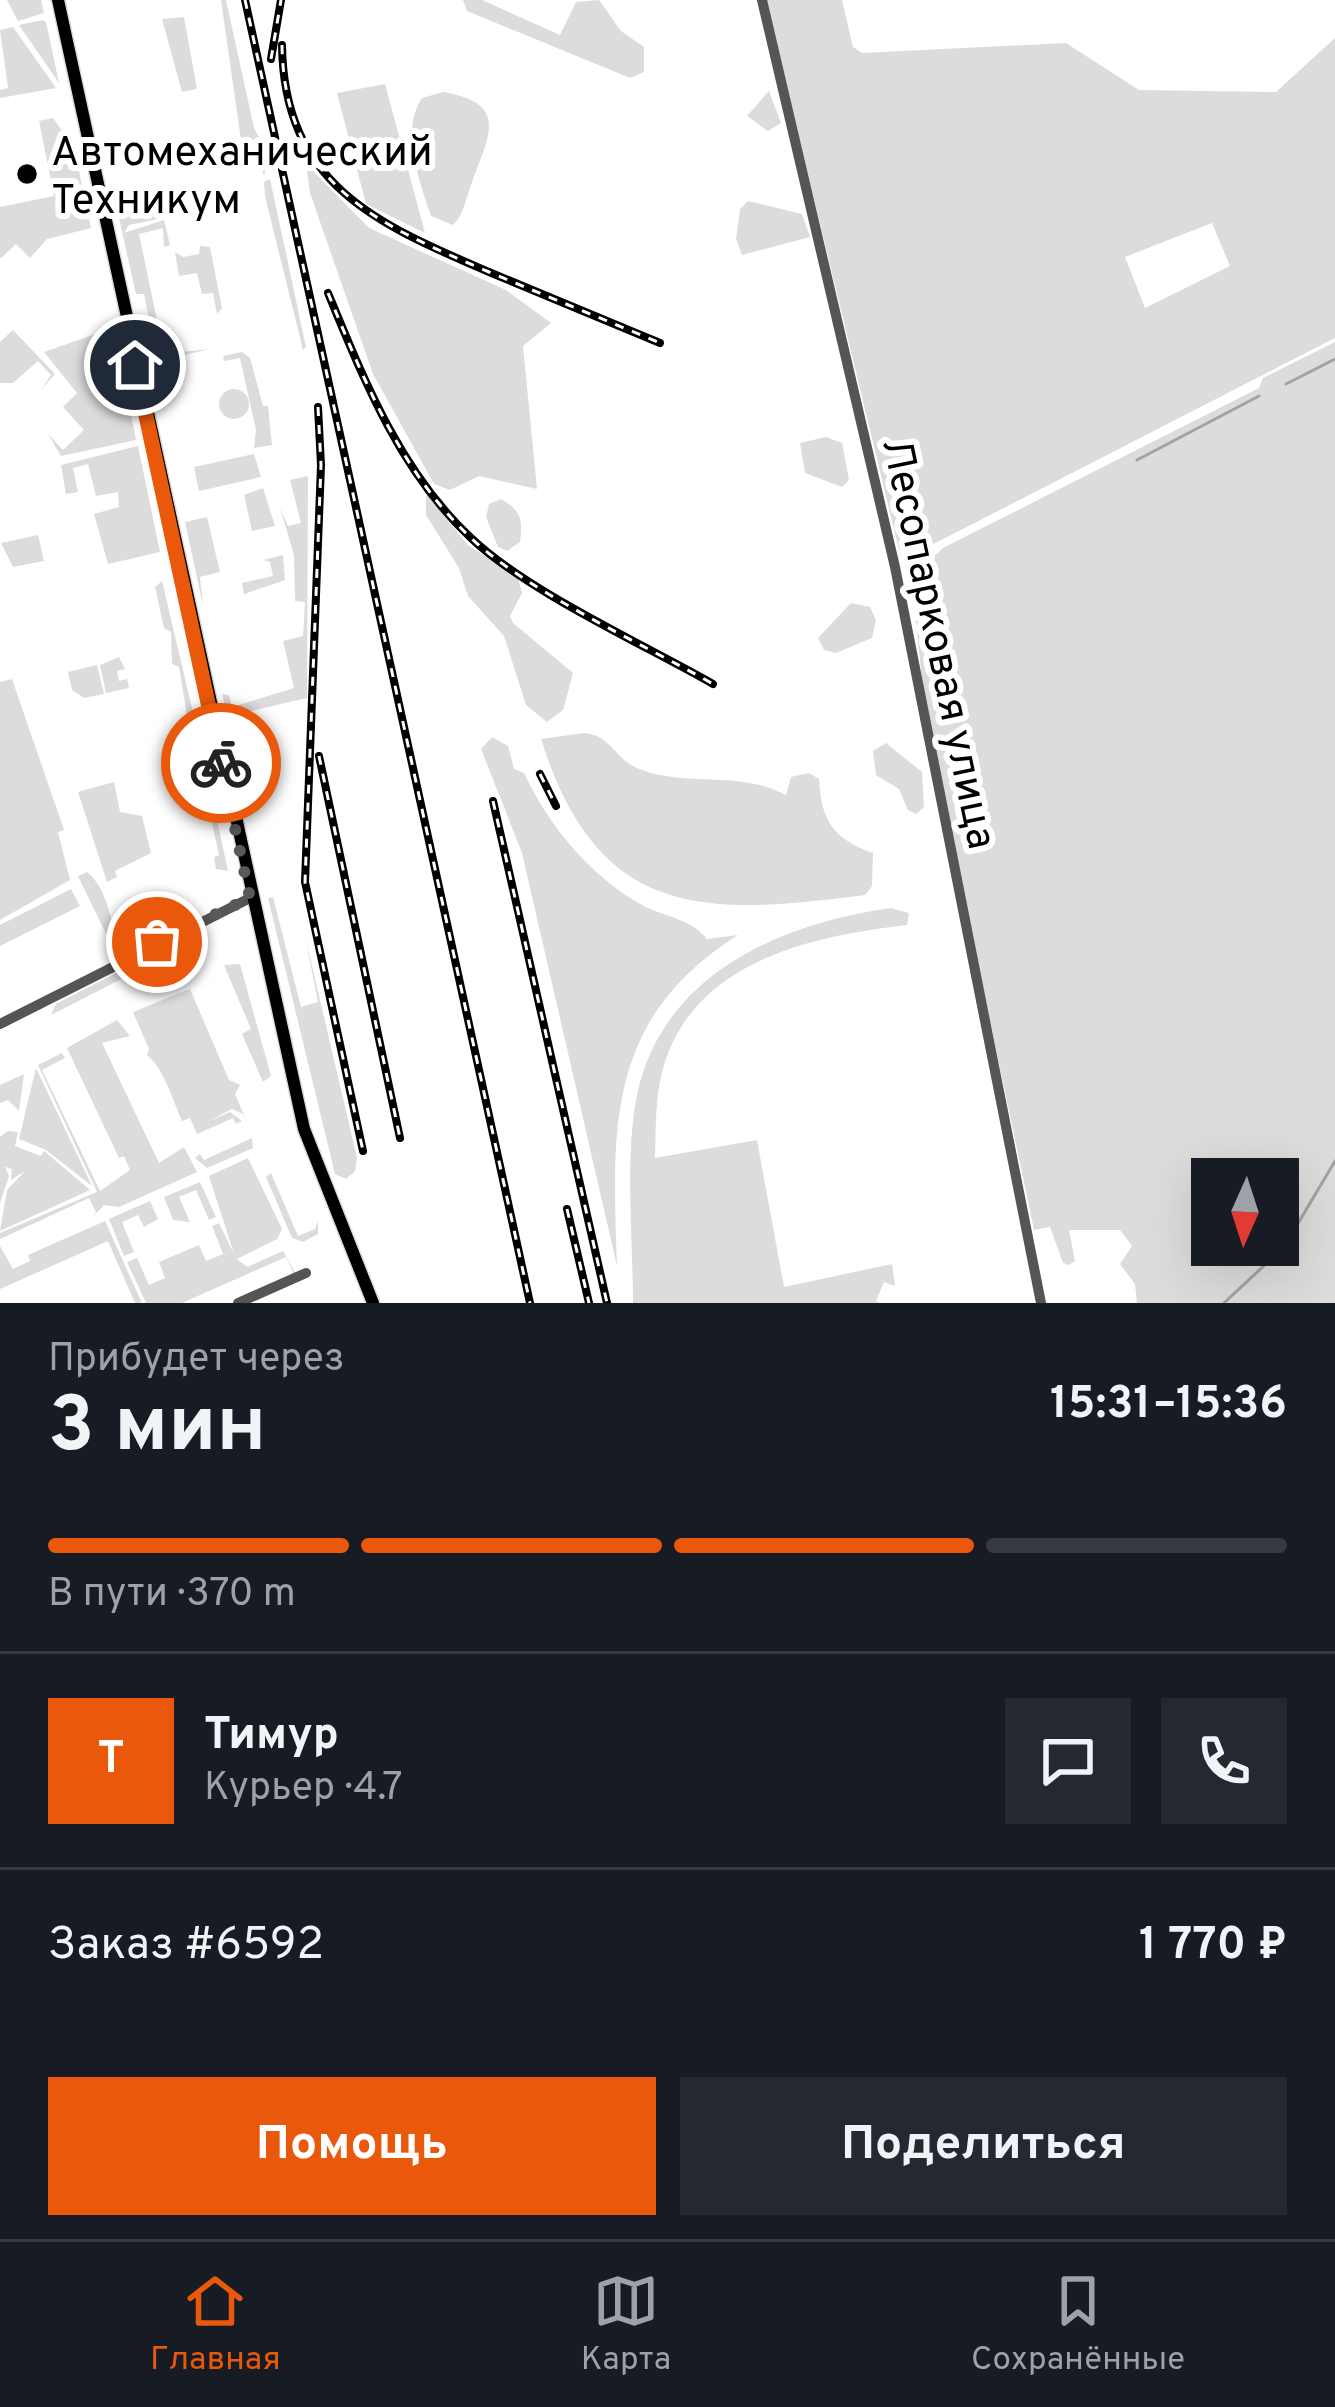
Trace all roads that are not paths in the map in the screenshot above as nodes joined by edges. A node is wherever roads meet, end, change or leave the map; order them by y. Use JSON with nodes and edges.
{"nodes":[{"id":1,"x":58,"y":0,"type":"edge"},
{"id":2,"x":762,"y":0,"type":"edge"},
{"id":3,"x":250,"y":898,"type":"junction"},
{"id":4,"x":0,"y":1024,"type":"edge"},
{"id":5,"x":306,"y":1273,"type":"dead end"},
{"id":6,"x":238,"y":1303,"type":"edge"},
{"id":7,"x":374,"y":1303,"type":"edge"},
{"id":8,"x":1041,"y":1303,"type":"edge"}],
"edges":[{"from":1,"to":3,"type":"main road"},
{"from":2,"to":8,"type":"street","name":"Лесопарковая улица"},
{"from":3,"to":4,"type":"street"},
{"from":3,"to":7,"type":"main road"},
{"from":5,"to":6,"type":"street"}]}
